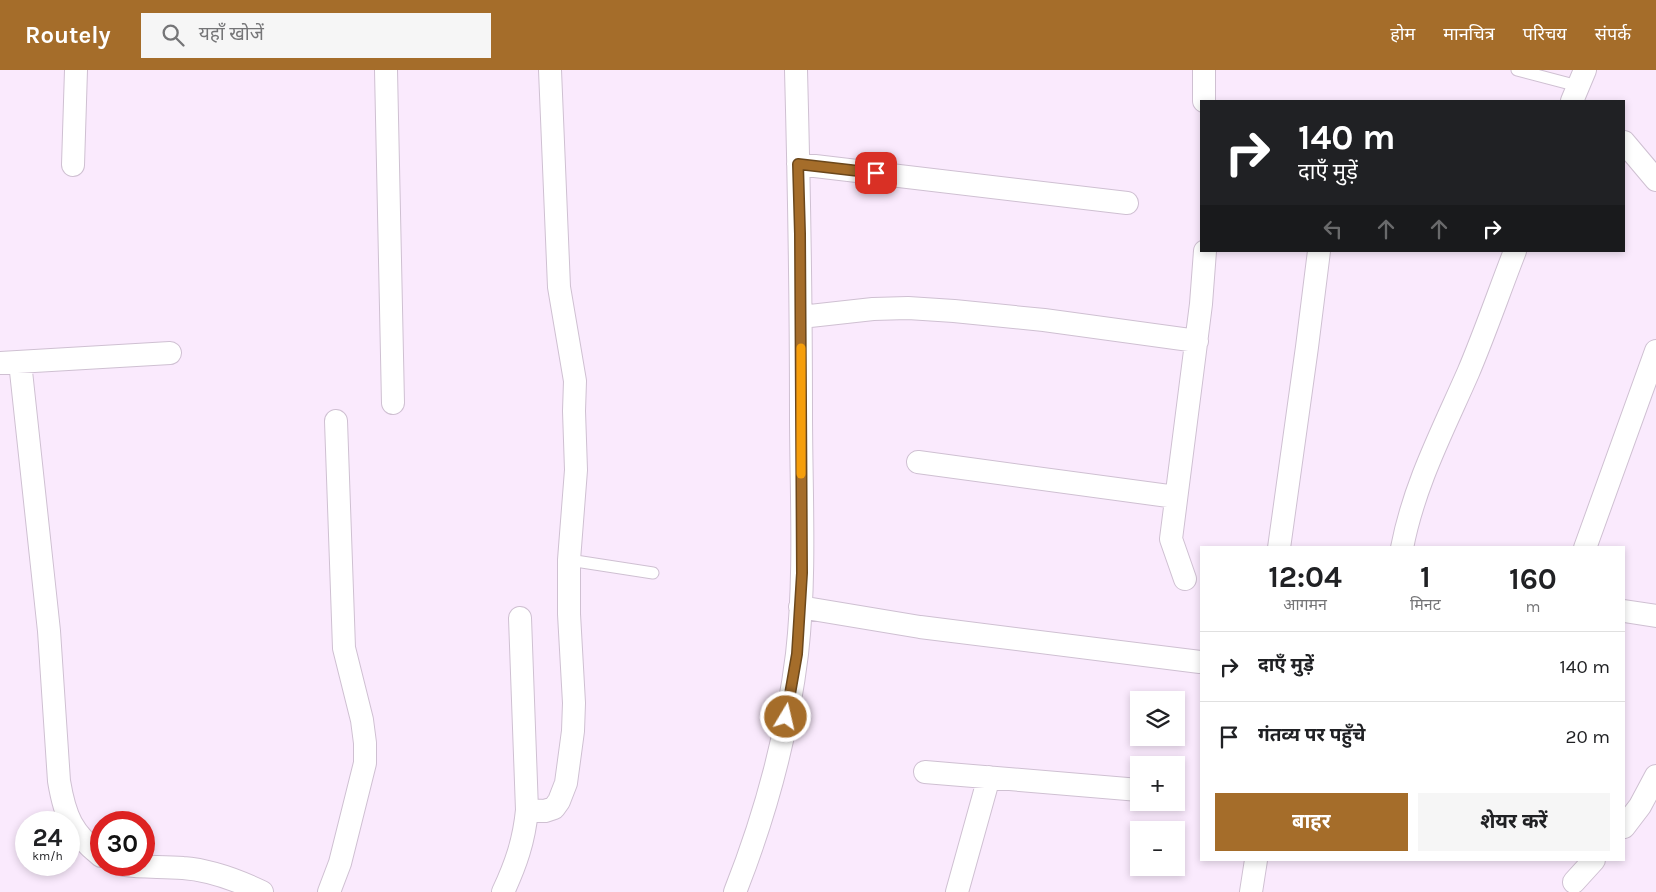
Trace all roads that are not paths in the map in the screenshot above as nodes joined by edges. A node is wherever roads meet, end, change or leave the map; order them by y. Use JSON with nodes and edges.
{"nodes":[{"id":1,"x":76,"y":70,"type":"edge"},
{"id":2,"x":386,"y":70,"type":"edge"},
{"id":3,"x":550,"y":70,"type":"edge"},
{"id":4,"x":796,"y":70,"type":"edge"},
{"id":5,"x":1204,"y":70,"type":"edge"},
{"id":6,"x":1517,"y":70,"type":"edge"},
{"id":7,"x":1582,"y":90,"type":"edge"},
{"id":8,"x":1204,"y":100,"type":"edge"},
{"id":9,"x":1625,"y":143,"type":"edge"},
{"id":10,"x":798,"y":164,"type":"junction"},
{"id":11,"x":73,"y":165,"type":"dead end"},
{"id":12,"x":1656,"y":180,"type":"edge"},
{"id":13,"x":1127,"y":203,"type":"dead end"},
{"id":14,"x":1205,"y":252,"type":"edge"},
{"id":15,"x":1318,"y":252,"type":"edge"},
{"id":16,"x":1515,"y":252,"type":"edge"},
{"id":17,"x":801,"y":318,"type":"junction"},
{"id":18,"x":1197,"y":341,"type":"junction"},
{"id":19,"x":1656,"y":351,"type":"edge"},
{"id":20,"x":170,"y":353,"type":"dead end"},
{"id":21,"x":10,"y":363,"type":"edge"},
{"id":22,"x":393,"y":403,"type":"dead end"},
{"id":23,"x":336,"y":421,"type":"dead end"},
{"id":24,"x":918,"y":462,"type":"dead end"},
{"id":25,"x":1176,"y":497,"type":"junction"},
{"id":26,"x":1279,"y":546,"type":"edge"},
{"id":27,"x":1402,"y":546,"type":"edge"},
{"id":28,"x":1586,"y":546,"type":"edge"},
{"id":29,"x":569,"y":560,"type":"junction"},
{"id":30,"x":653,"y":573,"type":"dead end"},
{"id":31,"x":1185,"y":579,"type":"dead end"},
{"id":32,"x":800,"y":607,"type":"junction"},
{"id":33,"x":1625,"y":611,"type":"edge"},
{"id":34,"x":1656,"y":616,"type":"edge"},
{"id":35,"x":520,"y":618,"type":"dead end"},
{"id":36,"x":1200,"y":662,"type":"dead end"},
{"id":37,"x":925,"y":772,"type":"dead end"},
{"id":38,"x":1656,"y":776,"type":"edge"},
{"id":39,"x":989,"y":778,"type":"junction"},
{"id":40,"x":1130,"y":789,"type":"edge"},
{"id":41,"x":527,"y":810,"type":"junction"},
{"id":42,"x":1625,"y":826,"type":"edge"},
{"id":43,"x":90,"y":847,"type":"edge"},
{"id":44,"x":1256,"y":861,"type":"edge"},
{"id":45,"x":1593,"y":861,"type":"edge"},
{"id":46,"x":155,"y":867,"type":"edge"},
{"id":47,"x":1574,"y":882,"type":"dead end"},
{"id":48,"x":262,"y":892,"type":"edge"},
{"id":49,"x":329,"y":892,"type":"edge"},
{"id":50,"x":503,"y":892,"type":"edge"},
{"id":51,"x":735,"y":892,"type":"edge"},
{"id":52,"x":958,"y":892,"type":"edge"},
{"id":53,"x":1250,"y":892,"type":"edge"}],
"edges":[{"from":1,"to":11,"type":"street"},
{"from":2,"to":22,"type":"street"},
{"from":3,"to":29,"type":"street"},
{"from":4,"to":10,"type":"street"},
{"from":5,"to":8,"type":"street"},
{"from":6,"to":7,"type":"lane"},
{"from":9,"to":12,"type":"street"},
{"from":10,"to":13,"type":"street"},
{"from":10,"to":17,"type":"street"},
{"from":14,"to":18,"type":"street"},
{"from":15,"to":26,"type":"street"},
{"from":16,"to":27,"type":"street"},
{"from":17,"to":18,"type":"street"},
{"from":17,"to":32,"type":"street"},
{"from":18,"to":25,"type":"street"},
{"from":19,"to":28,"type":"street"},
{"from":20,"to":21,"type":"street"},
{"from":21,"to":43,"type":"street"},
{"from":23,"to":49,"type":"street"},
{"from":24,"to":25,"type":"street"},
{"from":25,"to":31,"type":"street"},
{"from":29,"to":30,"type":"lane"},
{"from":29,"to":41,"type":"street"},
{"from":32,"to":36,"type":"street"},
{"from":32,"to":51,"type":"street"},
{"from":33,"to":34,"type":"street"},
{"from":35,"to":41,"type":"street"},
{"from":37,"to":39,"type":"street"},
{"from":38,"to":42,"type":"street"},
{"from":39,"to":40,"type":"street"},
{"from":39,"to":52,"type":"street"},
{"from":41,"to":50,"type":"street"},
{"from":44,"to":53,"type":"street"},
{"from":45,"to":47,"type":"street"},
{"from":46,"to":48,"type":"street"}]}
